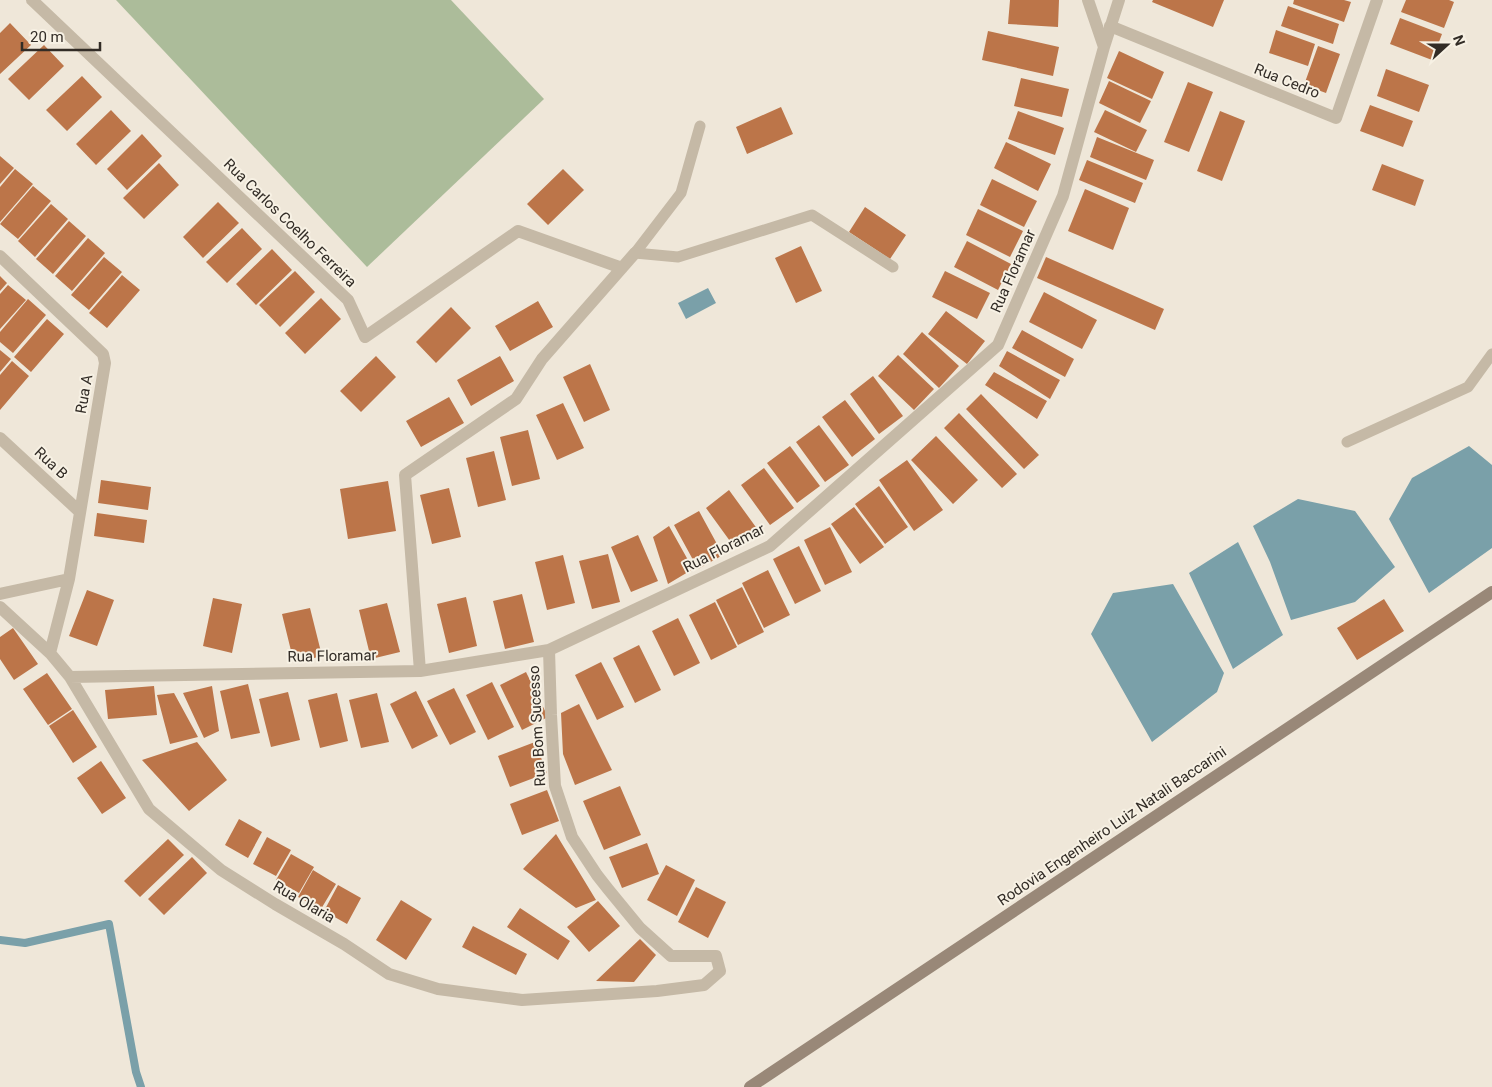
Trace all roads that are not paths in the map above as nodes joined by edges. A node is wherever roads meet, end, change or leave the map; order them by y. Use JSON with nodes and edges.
{"nodes":[{"id":1,"x":32,"y":0,"type":"edge"},
{"id":2,"x":1088,"y":0,"type":"edge"},
{"id":3,"x":1119,"y":0,"type":"edge"},
{"id":4,"x":1377,"y":0,"type":"edge"},
{"id":5,"x":1110,"y":26,"type":"junction"},
{"id":6,"x":1104,"y":47,"type":"junction"},
{"id":7,"x":700,"y":126,"type":"dead end"},
{"id":8,"x":635,"y":253,"type":"junction"},
{"id":9,"x":0,"y":256,"type":"edge"},
{"id":10,"x":622,"y":268,"type":"junction"},
{"id":11,"x":893,"y":268,"type":"dead end"},
{"id":12,"x":1492,"y":354,"type":"edge"},
{"id":13,"x":0,"y":438,"type":"edge"},
{"id":14,"x":1347,"y":442,"type":"dead end"},
{"id":15,"x":80,"y":512,"type":"junction"},
{"id":16,"x":69,"y":579,"type":"junction"},
{"id":17,"x":1492,"y":592,"type":"edge"},
{"id":18,"x":0,"y":594,"type":"edge"},
{"id":19,"x":0,"y":607,"type":"edge"},
{"id":20,"x":549,"y":650,"type":"junction"},
{"id":21,"x":50,"y":653,"type":"junction"},
{"id":22,"x":420,"y":671,"type":"junction"},
{"id":23,"x":70,"y":677,"type":"junction"},
{"id":24,"x":709,"y":981,"type":"joint"},
{"id":25,"x":750,"y":1087,"type":"edge"}],
"edges":[{"from":1,"to":10,"type":"street","name":"Rua Carlos Coelho Ferreira"},
{"from":2,"to":6,"type":"street"},
{"from":3,"to":5,"type":"street","name":"Rua Floramar"},
{"from":4,"to":5,"type":"street","name":"Rua Cedro"},
{"from":5,"to":6,"type":"street","name":"Rua Floramar"},
{"from":6,"to":20,"type":"street","name":"Rua Floramar"},
{"from":7,"to":8,"type":"lane"},
{"from":8,"to":10,"type":"street"},
{"from":8,"to":11,"type":"lane"},
{"from":9,"to":15,"type":"street","name":"Rua A"},
{"from":10,"to":22,"type":"street"},
{"from":12,"to":14,"type":"lane"},
{"from":13,"to":15,"type":"street","name":"Rua B"},
{"from":15,"to":16,"type":"street","name":"Rua A"},
{"from":16,"to":18,"type":"street"},
{"from":16,"to":21,"type":"street","name":"Rua A"},
{"from":17,"to":25,"type":"main road","name":"Rodovia Engenheiro Luiz Natali Baccarini"},
{"from":19,"to":21,"type":"street","name":"Rua Olaria"},
{"from":20,"to":22,"type":"street","name":"Rua Floramar"},
{"from":20,"to":24,"type":"street","name":"Rua Bom Sucesso"},
{"from":21,"to":23,"type":"street","name":"Rua Olaria"},
{"from":22,"to":23,"type":"street","name":"Rua Floramar"},
{"from":23,"to":24,"type":"street","name":"Rua Olaria"}]}
